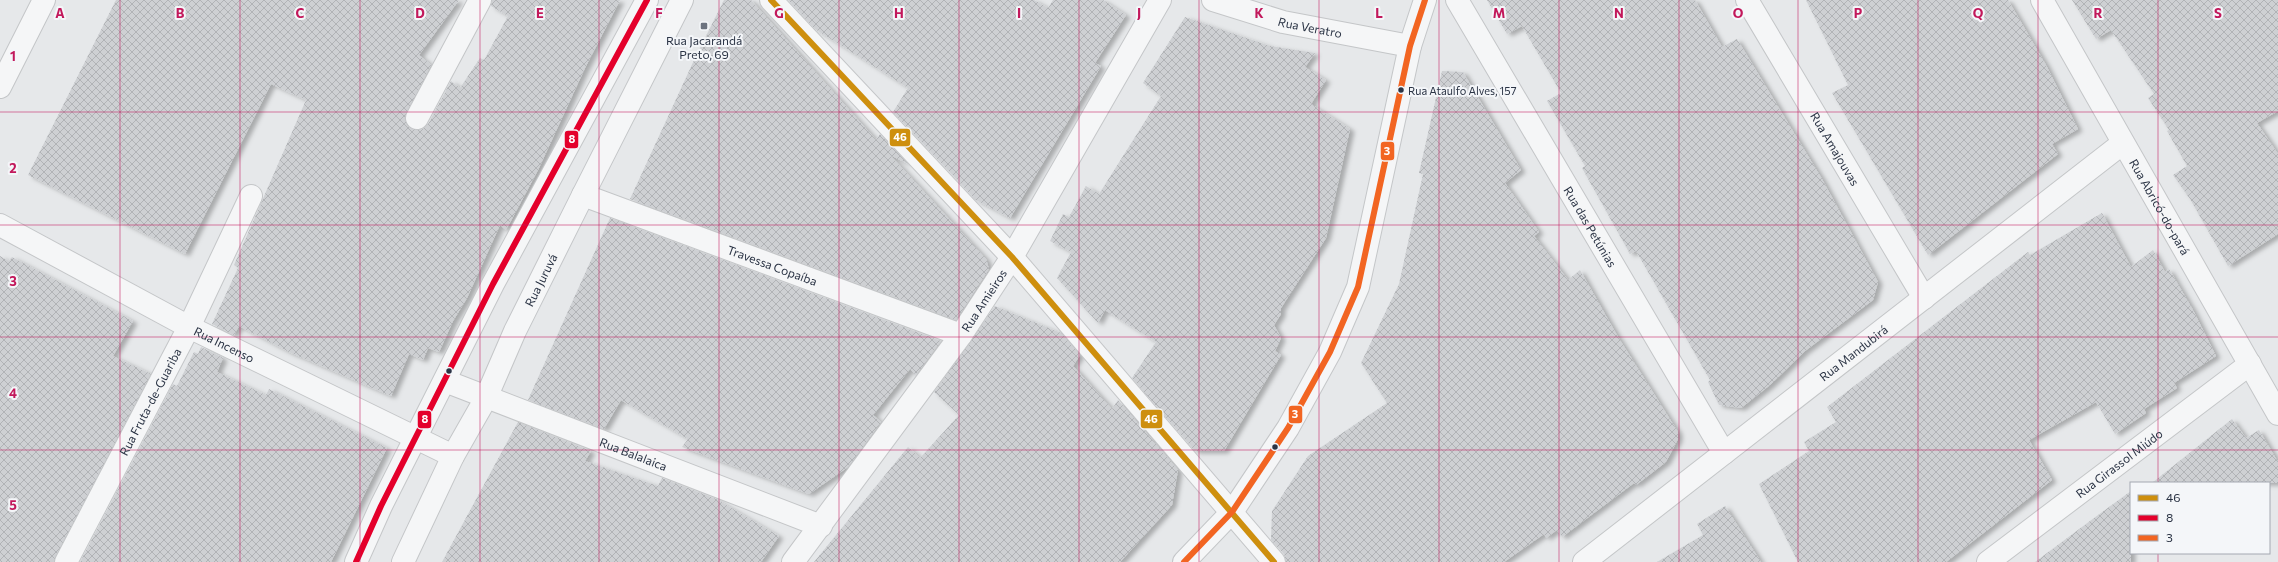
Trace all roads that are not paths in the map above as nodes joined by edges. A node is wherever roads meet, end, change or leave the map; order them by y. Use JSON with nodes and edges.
{"nodes":[{"id":1,"x":44,"y":0,"type":"edge"},
{"id":2,"x":480,"y":0,"type":"edge"},
{"id":3,"x":646,"y":0,"type":"edge"},
{"id":4,"x":682,"y":0,"type":"edge"},
{"id":5,"x":771,"y":0,"type":"edge"},
{"id":6,"x":1160,"y":0,"type":"edge"},
{"id":7,"x":1213,"y":0,"type":"edge"},
{"id":8,"x":1425,"y":0,"type":"edge"},
{"id":9,"x":1457,"y":0,"type":"edge"},
{"id":10,"x":1747,"y":0,"type":"edge"},
{"id":11,"x":2042,"y":0,"type":"edge"},
{"id":12,"x":1410,"y":46,"type":"junction"},
{"id":13,"x":0,"y":87,"type":"edge"},
{"id":14,"x":417,"y":118,"type":"dead end"},
{"id":15,"x":2123,"y":143,"type":"junction"},
{"id":16,"x":583,"y":195,"type":"junction"},
{"id":17,"x":251,"y":196,"type":"dead end"},
{"id":18,"x":0,"y":225,"type":"edge"},
{"id":19,"x":1012,"y":257,"type":"junction"},
{"id":20,"x":1924,"y":298,"type":"junction"},
{"id":21,"x":189,"y":327,"type":"junction"},
{"id":22,"x":961,"y":335,"type":"junction"},
{"id":23,"x":2250,"y":364,"type":"junction"},
{"id":24,"x":445,"y":381,"type":"junction"},
{"id":25,"x":486,"y":398,"type":"junction"},
{"id":26,"x":2278,"y":414,"type":"edge"},
{"id":27,"x":415,"y":437,"type":"junction"},
{"id":28,"x":1724,"y":453,"type":"junction"},
{"id":29,"x":453,"y":456,"type":"junction"},
{"id":30,"x":1232,"y":512,"type":"junction"},
{"id":31,"x":821,"y":526,"type":"junction"},
{"id":32,"x":66,"y":562,"type":"edge"},
{"id":33,"x":356,"y":562,"type":"edge"},
{"id":34,"x":403,"y":562,"type":"edge"},
{"id":35,"x":793,"y":562,"type":"edge"},
{"id":36,"x":1184,"y":562,"type":"edge"},
{"id":37,"x":1274,"y":562,"type":"edge"},
{"id":38,"x":1584,"y":562,"type":"edge"},
{"id":39,"x":1988,"y":562,"type":"edge"}],
"edges":[{"from":1,"to":13,"type":"street"},
{"from":2,"to":14,"type":"street"},
{"from":3,"to":24,"type":"street"},
{"from":4,"to":16,"type":"street","name":"Rua Juruvá"},
{"from":5,"to":19,"type":"street"},
{"from":6,"to":19,"type":"street","name":"Rua Amieiros"},
{"from":7,"to":12,"type":"street","name":"Rua Veratro"},
{"from":8,"to":12,"type":"street"},
{"from":9,"to":28,"type":"street","name":"Rua das Petúnias"},
{"from":10,"to":20,"type":"street","name":"Rua Amajouvas"},
{"from":11,"to":15,"type":"street","name":"Rua Abricó-do-pará"},
{"from":12,"to":30,"type":"street"},
{"from":15,"to":20,"type":"street","name":"Rua Mandubirá"},
{"from":15,"to":23,"type":"street","name":"Rua Abricó-do-pará"},
{"from":16,"to":22,"type":"street","name":"Travessa Copaíba"},
{"from":16,"to":25,"type":"street","name":"Rua Juruvá"},
{"from":17,"to":21,"type":"street","name":"Rua Fruta-de-Guariba"},
{"from":18,"to":21,"type":"street","name":"Rua Incenso"},
{"from":19,"to":22,"type":"street","name":"Rua Amieiros"},
{"from":19,"to":30,"type":"street"},
{"from":20,"to":28,"type":"street","name":"Rua Mandubirá"},
{"from":21,"to":27,"type":"street","name":"Rua Incenso"},
{"from":21,"to":32,"type":"street","name":"Rua Fruta-de-Guariba"},
{"from":22,"to":31,"type":"street","name":"Rua Amieiros"},
{"from":23,"to":26,"type":"street","name":"Rua Abricó-do-pará"},
{"from":23,"to":39,"type":"street","name":"Rua Girassol Miúdo"},
{"from":24,"to":25,"type":"street","name":"Rua Balalaica"},
{"from":24,"to":27,"type":"street"},
{"from":25,"to":29,"type":"street","name":"Rua Juruvá"},
{"from":25,"to":31,"type":"street","name":"Rua Balalaica"},
{"from":27,"to":29,"type":"street","name":"Rua Incenso"},
{"from":27,"to":33,"type":"street"},
{"from":28,"to":38,"type":"street","name":"Rua Mandubirá"},
{"from":29,"to":34,"type":"street","name":"Rua Juruvá"},
{"from":30,"to":36,"type":"street"},
{"from":30,"to":37,"type":"street"},
{"from":31,"to":35,"type":"street","name":"Rua Amieiros"}]}
